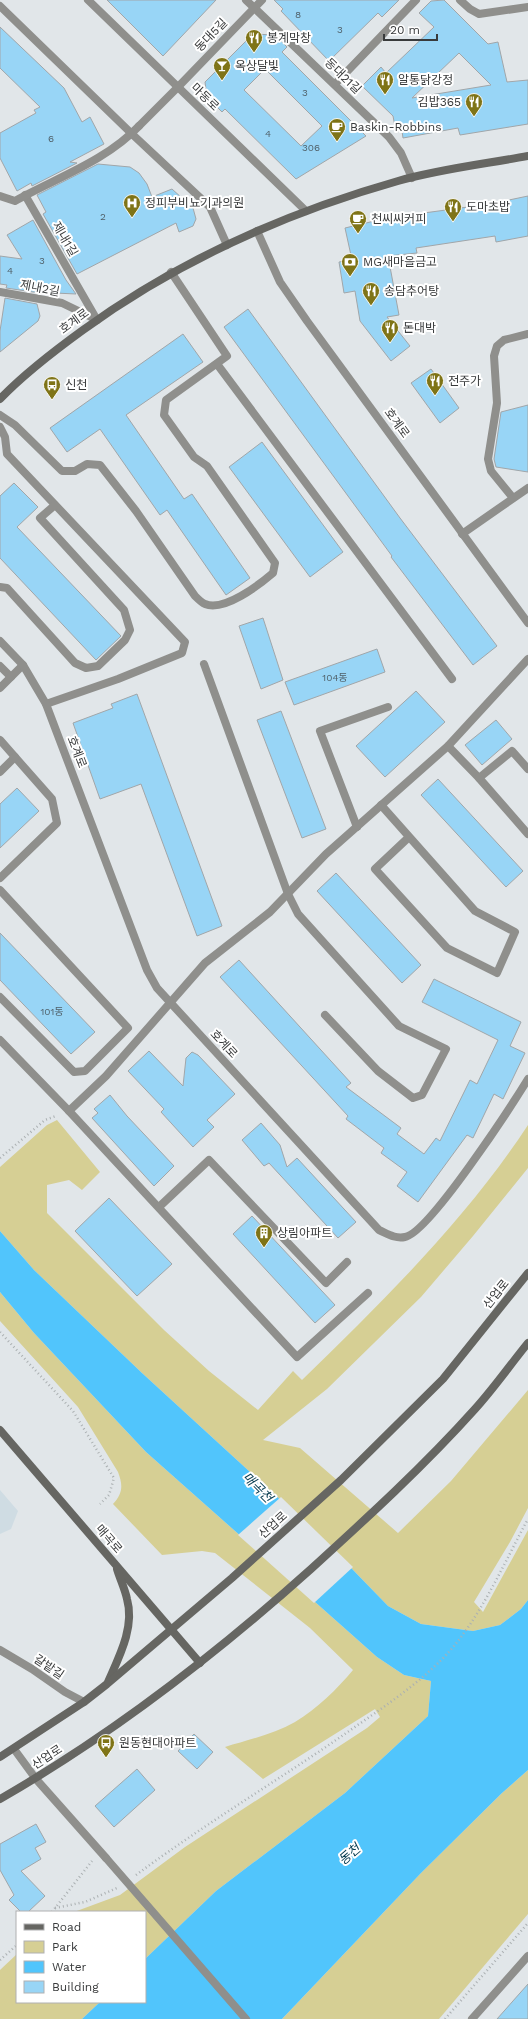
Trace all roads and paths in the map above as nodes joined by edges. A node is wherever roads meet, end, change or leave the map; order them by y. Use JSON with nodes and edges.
{"nodes":[{"id":1,"x":88,"y":0,"type":"edge"},
{"id":2,"x":246,"y":0,"type":"edge"},
{"id":3,"x":262,"y":0,"type":"edge"},
{"id":4,"x":416,"y":0,"type":"edge"},
{"id":5,"x":460,"y":0,"type":"edge"},
{"id":6,"x":0,"y":6,"type":"edge"},
{"id":7,"x":528,"y":7,"type":"edge"},
{"id":8,"x":254,"y":8,"type":"junction"},
{"id":9,"x":335,"y":84,"type":"junction"},
{"id":10,"x":175,"y":90,"type":"junction"},
{"id":11,"x":132,"y":134,"type":"junction"},
{"id":12,"x":528,"y":156,"type":"edge"},
{"id":13,"x":412,"y":178,"type":"junction"},
{"id":14,"x":25,"y":195,"type":"junction"},
{"id":15,"x":0,"y":196,"type":"edge"},
{"id":16,"x":306,"y":211,"type":"junction"},
{"id":17,"x":257,"y":231,"type":"junction"},
{"id":18,"x":227,"y":245,"type":"junction"},
{"id":19,"x":171,"y":272,"type":"junction"},
{"id":20,"x":0,"y":292,"type":"edge"},
{"id":21,"x":97,"y":320,"type":"junction"},
{"id":22,"x":528,"y":334,"type":"edge"},
{"id":23,"x":217,"y":364,"type":"junction"},
{"id":24,"x":0,"y":399,"type":"edge"},
{"id":25,"x":0,"y":416,"type":"edge"},
{"id":26,"x":0,"y":427,"type":"edge"},
{"id":27,"x":528,"y":488,"type":"edge"},
{"id":28,"x":513,"y":498,"type":"junction"},
{"id":29,"x":56,"y":505,"type":"junction"},
{"id":30,"x":462,"y":534,"type":"junction"},
{"id":31,"x":0,"y":587,"type":"edge"},
{"id":32,"x":528,"y":623,"type":"edge"},
{"id":33,"x":0,"y":641,"type":"edge"},
{"id":34,"x":528,"y":659,"type":"edge"},
{"id":35,"x":204,"y":664,"type":"dead end"},
{"id":36,"x":23,"y":665,"type":"junction"},
{"id":37,"x":0,"y":666,"type":"edge"},
{"id":38,"x":11,"y":677,"type":"junction"},
{"id":39,"x":452,"y":679,"type":"dead end"},
{"id":40,"x":0,"y":688,"type":"edge"},
{"id":41,"x":46,"y":704,"type":"junction"},
{"id":42,"x":388,"y":707,"type":"dead end"},
{"id":43,"x":0,"y":740,"type":"edge"},
{"id":44,"x":448,"y":746,"type":"junction"},
{"id":45,"x":16,"y":757,"type":"junction"},
{"id":46,"x":528,"y":769,"type":"edge"},
{"id":47,"x":0,"y":772,"type":"edge"},
{"id":48,"x":479,"y":778,"type":"junction"},
{"id":49,"x":380,"y":805,"type":"junction"},
{"id":50,"x":356,"y":827,"type":"junction"},
{"id":51,"x":528,"y":834,"type":"edge"},
{"id":52,"x":409,"y":837,"type":"junction"},
{"id":53,"x":0,"y":878,"type":"edge"},
{"id":54,"x":0,"y":890,"type":"edge"},
{"id":55,"x":288,"y":894,"type":"junction"},
{"id":56,"x":0,"y":997,"type":"edge"},
{"id":57,"x":170,"y":1004,"type":"junction"},
{"id":58,"x":325,"y":1015,"type":"dead end"},
{"id":59,"x":0,"y":1040,"type":"edge"},
{"id":60,"x":528,"y":1079,"type":"edge"},
{"id":61,"x":69,"y":1111,"type":"junction"},
{"id":62,"x":0,"y":1158,"type":"edge"},
{"id":63,"x":159,"y":1207,"type":"junction"},
{"id":64,"x":347,"y":1262,"type":"dead end"},
{"id":65,"x":528,"y":1273,"type":"edge"},
{"id":66,"x":368,"y":1293,"type":"dead end"},
{"id":67,"x":0,"y":1332,"type":"edge"},
{"id":68,"x":528,"y":1343,"type":"edge"},
{"id":69,"x":0,"y":1430,"type":"edge"},
{"id":70,"x":100,"y":1504,"type":"dead end"},
{"id":71,"x":528,"y":1519,"type":"edge"},
{"id":72,"x":116,"y":1565,"type":"junction"},
{"id":73,"x":172,"y":1630,"type":"junction"},
{"id":74,"x":0,"y":1650,"type":"edge"},
{"id":75,"x":200,"y":1663,"type":"junction"},
{"id":76,"x":107,"y":1684,"type":"junction"},
{"id":77,"x":84,"y":1702,"type":"junction"},
{"id":78,"x":14,"y":1749,"type":"junction"},
{"id":79,"x":0,"y":1757,"type":"edge"},
{"id":80,"x":36,"y":1779,"type":"junction"},
{"id":81,"x":0,"y":1799,"type":"edge"},
{"id":82,"x":100,"y":1851,"type":"junction"},
{"id":83,"x":134,"y":1876,"type":"dead end"},
{"id":84,"x":122,"y":1885,"type":"dead end"},
{"id":85,"x":55,"y":1908,"type":"junction"},
{"id":86,"x":53,"y":1911,"type":"edge"},
{"id":87,"x":528,"y":1923,"type":"edge"},
{"id":88,"x":16,"y":1946,"type":"edge"},
{"id":89,"x":528,"y":1956,"type":"edge"},
{"id":90,"x":0,"y":1960,"type":"edge"},
{"id":91,"x":246,"y":2019,"type":"edge"},
{"id":92,"x":445,"y":2019,"type":"edge"},
{"id":93,"x":472,"y":2019,"type":"edge"}],
"edges":[{"from":1,"to":10,"type":"street","name":"마동로"},
{"from":2,"to":8,"type":"street","name":"동대21길"},
{"from":3,"to":8,"type":"street","name":"동대5길"},
{"from":4,"to":9,"type":"street"},
{"from":5,"to":7,"type":"street"},
{"from":6,"to":11,"type":"street"},
{"from":8,"to":9,"type":"street","name":"동대21길"},
{"from":8,"to":10,"type":"street","name":"동대5길"},
{"from":9,"to":13,"type":"street","name":"동대21길"},
{"from":10,"to":11,"type":"street","name":"동대5길"},
{"from":10,"to":16,"type":"street","name":"마동로"},
{"from":11,"to":14,"type":"street","name":"동대5길"},
{"from":11,"to":18,"type":"street"},
{"from":12,"to":13,"type":"main road","name":"호계로"},
{"from":13,"to":16,"type":"main road","name":"호계로"},
{"from":14,"to":15,"type":"street"},
{"from":14,"to":21,"type":"street","name":"제내1길"},
{"from":16,"to":17,"type":"main road","name":"호계로"},
{"from":17,"to":18,"type":"main road","name":"호계로"},
{"from":17,"to":30,"type":"street","name":"호계로"},
{"from":18,"to":19,"type":"main road","name":"호계로"},
{"from":19,"to":21,"type":"main road","name":"호계로"},
{"from":19,"to":23,"type":"street"},
{"from":20,"to":21,"type":"street","name":"제내2길"},
{"from":21,"to":24,"type":"main road","name":"호계로"},
{"from":22,"to":28,"type":"street"},
{"from":23,"to":25,"type":"street"},
{"from":23,"to":39,"type":"street"},
{"from":26,"to":29,"type":"street"},
{"from":27,"to":28,"type":"street"},
{"from":28,"to":30,"type":"street"},
{"from":29,"to":31,"type":"street"},
{"from":29,"to":41,"type":"street"},
{"from":30,"to":32,"type":"street","name":"호계로"},
{"from":33,"to":36,"type":"street","name":"호계로"},
{"from":34,"to":44,"type":"street"},
{"from":35,"to":55,"type":"street"},
{"from":36,"to":38,"type":"street"},
{"from":36,"to":41,"type":"street","name":"호계로"},
{"from":37,"to":38,"type":"street"},
{"from":38,"to":40,"type":"street"},
{"from":41,"to":57,"type":"street","name":"호계로"},
{"from":42,"to":50,"type":"street"},
{"from":43,"to":45,"type":"street"},
{"from":44,"to":48,"type":"street"},
{"from":44,"to":49,"type":"street"},
{"from":45,"to":47,"type":"street"},
{"from":45,"to":53,"type":"street"},
{"from":46,"to":48,"type":"street"},
{"from":48,"to":51,"type":"street"},
{"from":49,"to":50,"type":"street"},
{"from":49,"to":52,"type":"street"},
{"from":50,"to":55,"type":"street"},
{"from":52,"to":52,"type":"street"},
{"from":54,"to":56,"type":"street"},
{"from":55,"to":57,"type":"street"},
{"from":55,"to":58,"type":"street"},
{"from":57,"to":60,"type":"street","name":"호계로"},
{"from":57,"to":61,"type":"street"},
{"from":59,"to":61,"type":"street"},
{"from":61,"to":62,"type":"path"},
{"from":61,"to":63,"type":"street"},
{"from":63,"to":64,"type":"street"},
{"from":63,"to":66,"type":"street"},
{"from":65,"to":73,"type":"main road","name":"산업로"},
{"from":67,"to":70,"type":"path"},
{"from":68,"to":75,"type":"main road","name":"산업로"},
{"from":69,"to":72,"type":"main road","name":"매곡로"},
{"from":71,"to":83,"type":"path"},
{"from":72,"to":73,"type":"main road","name":"매곡로"},
{"from":72,"to":76,"type":"main road"},
{"from":73,"to":75,"type":"main road","name":"매곡로"},
{"from":73,"to":76,"type":"main road","name":"산업로"},
{"from":74,"to":77,"type":"street","name":"갈밭길"},
{"from":75,"to":80,"type":"main road","name":"산업로"},
{"from":76,"to":77,"type":"main road","name":"산업로"},
{"from":77,"to":78,"type":"main road","name":"산업로"},
{"from":78,"to":79,"type":"main road","name":"산업로"},
{"from":78,"to":80,"type":"street"},
{"from":80,"to":81,"type":"main road","name":"산업로"},
{"from":80,"to":82,"type":"street"},
{"from":82,"to":85,"type":"path"},
{"from":82,"to":91,"type":"street","bridge":true},
{"from":84,"to":85,"type":"path"},
{"from":85,"to":86,"type":"path"},
{"from":87,"to":92,"type":"path"},
{"from":88,"to":90,"type":"path"},
{"from":89,"to":93,"type":"street"}]}
